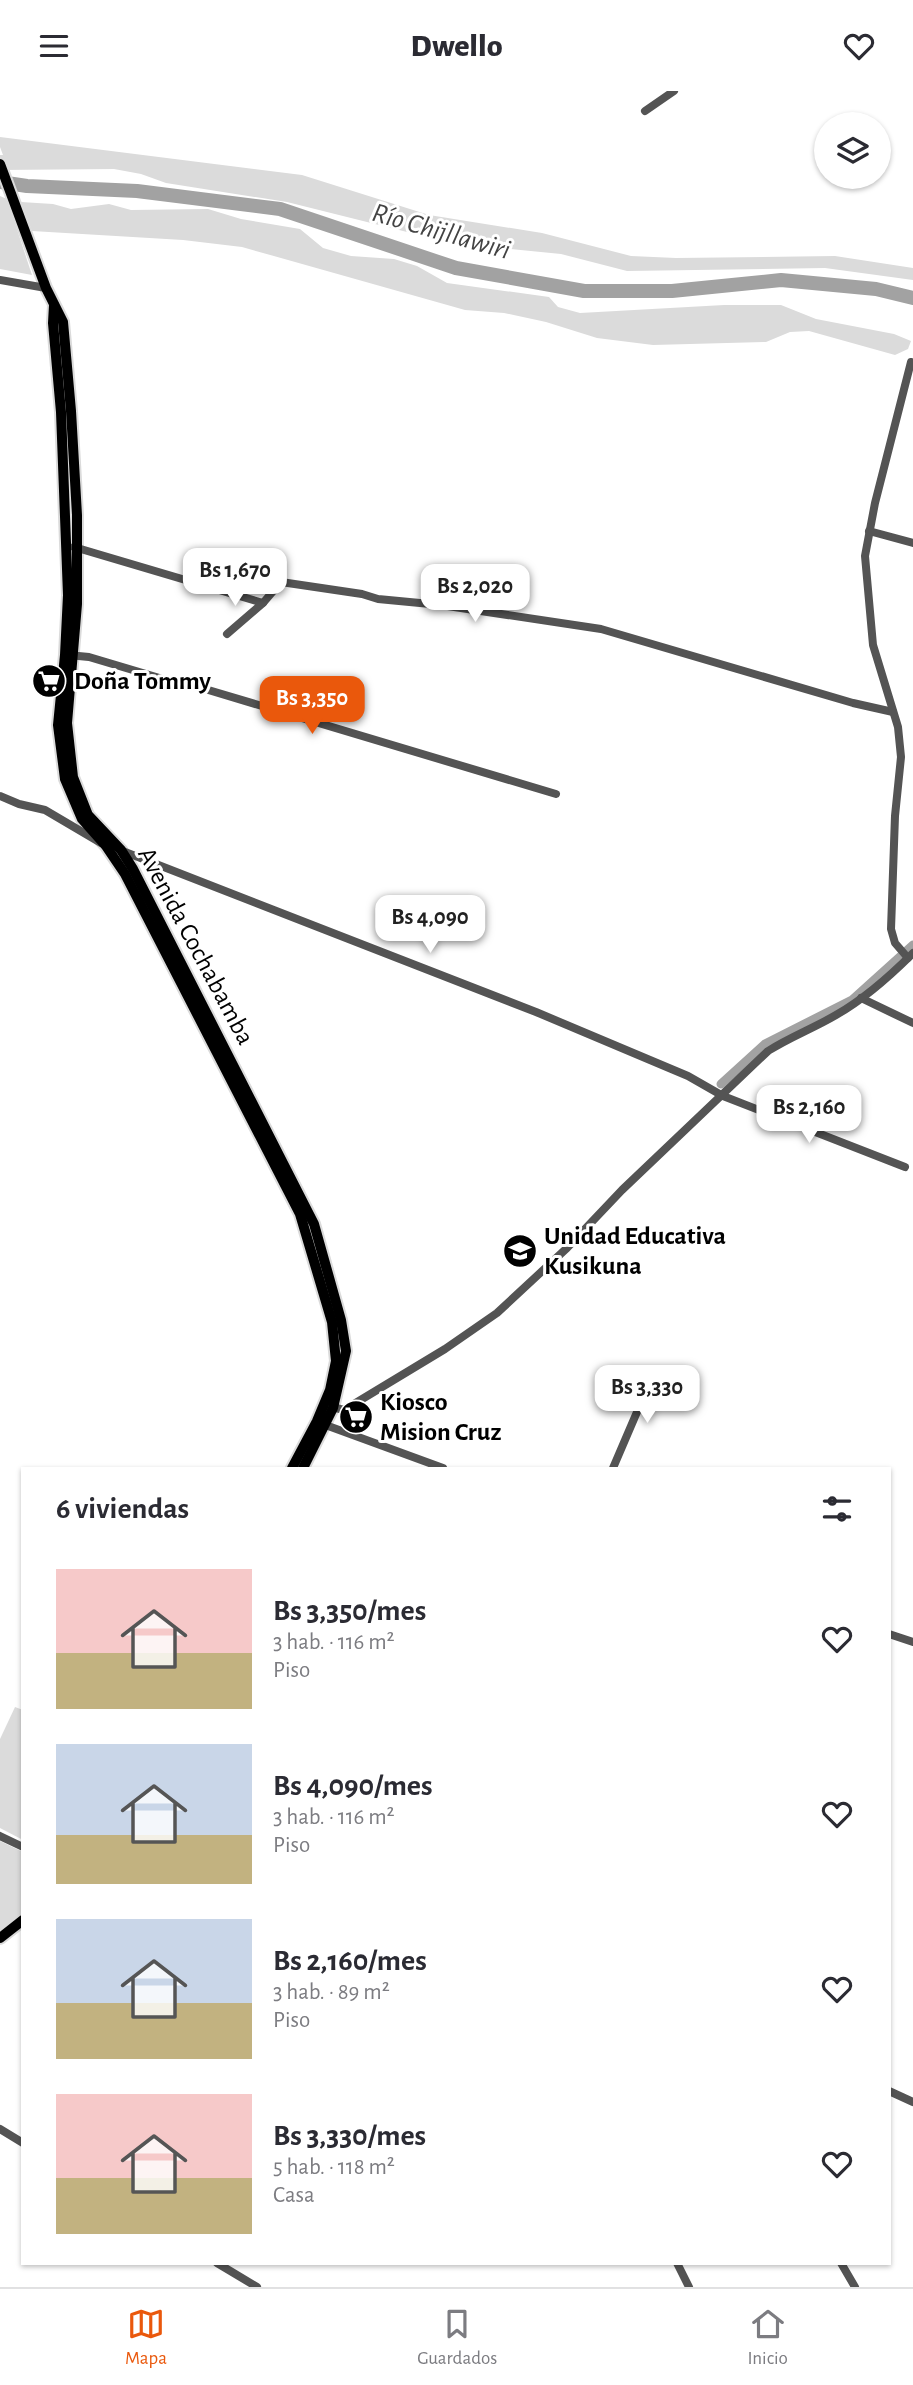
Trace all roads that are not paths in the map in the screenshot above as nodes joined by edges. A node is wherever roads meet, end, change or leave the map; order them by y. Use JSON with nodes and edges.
{"nodes":[{"id":1,"x":674,"y":91,"type":"edge"},
{"id":2,"x":645,"y":111,"type":"dead end"},
{"id":3,"x":0,"y":164,"type":"edge"},
{"id":4,"x":0,"y":280,"type":"edge"},
{"id":5,"x":46,"y":288,"type":"junction"},
{"id":6,"x":911,"y":362,"type":"dead end"},
{"id":7,"x":869,"y":531,"type":"junction"},
{"id":8,"x":913,"y":543,"type":"edge"},
{"id":9,"x":72,"y":547,"type":"junction"},
{"id":10,"x":263,"y":603,"type":"junction"},
{"id":11,"x":227,"y":634,"type":"dead end"},
{"id":12,"x":70,"y":655,"type":"junction"},
{"id":13,"x":893,"y":712,"type":"junction"},
{"id":14,"x":556,"y":794,"type":"dead end"},
{"id":15,"x":0,"y":796,"type":"edge"},
{"id":16,"x":106,"y":846,"type":"junction"},
{"id":17,"x":121,"y":850,"type":"junction"},
{"id":18,"x":911,"y":955,"type":"edge"},
{"id":19,"x":861,"y":998,"type":"junction"},
{"id":20,"x":913,"y":1023,"type":"edge"},
{"id":21,"x":723,"y":1096,"type":"junction"},
{"id":22,"x":905,"y":1167,"type":"dead end"},
{"id":23,"x":655,"y":1370,"type":"dead end"},
{"id":24,"x":329,"y":1407,"type":"junction"},
{"id":25,"x":321,"y":1424,"type":"junction"},
{"id":26,"x":293,"y":1467,"type":"edge"},
{"id":27,"x":303,"y":1467,"type":"edge"},
{"id":28,"x":440,"y":1467,"type":"edge"},
{"id":29,"x":613,"y":1467,"type":"edge"},
{"id":30,"x":891,"y":1635,"type":"edge"},
{"id":31,"x":913,"y":1642,"type":"edge"},
{"id":32,"x":0,"y":1836,"type":"edge"},
{"id":33,"x":21,"y":1846,"type":"edge"},
{"id":34,"x":21,"y":1922,"type":"edge"},
{"id":35,"x":0,"y":1938,"type":"edge"},
{"id":36,"x":891,"y":2092,"type":"edge"},
{"id":37,"x":913,"y":2102,"type":"edge"},
{"id":38,"x":0,"y":2129,"type":"edge"},
{"id":39,"x":21,"y":2142,"type":"edge"},
{"id":40,"x":221,"y":2265,"type":"edge"},
{"id":41,"x":678,"y":2265,"type":"edge"},
{"id":42,"x":842,"y":2265,"type":"edge"},
{"id":43,"x":257,"y":2287,"type":"edge"},
{"id":44,"x":689,"y":2287,"type":"edge"},
{"id":45,"x":855,"y":2287,"type":"edge"}],
"edges":[{"from":1,"to":2,"type":"street"},
{"from":3,"to":5,"type":"main road","name":"Avenida Cochabamba"},
{"from":4,"to":5,"type":"street"},
{"from":5,"to":9,"type":"main road","name":"Avenida Cochabamba"},
{"from":6,"to":7,"type":"street"},
{"from":7,"to":8,"type":"street"},
{"from":7,"to":13,"type":"street"},
{"from":9,"to":10,"type":"street"},
{"from":9,"to":12,"type":"main road","name":"Avenida Cochabamba"},
{"from":10,"to":11,"type":"street"},
{"from":10,"to":13,"type":"street"},
{"from":12,"to":14,"type":"street"},
{"from":12,"to":16,"type":"main road","name":"Avenida Cochabamba"},
{"from":12,"to":17,"type":"main road","name":"Avenida Cochabamba"},
{"from":13,"to":18,"type":"street"},
{"from":15,"to":16,"type":"street"},
{"from":16,"to":17,"type":"street"},
{"from":16,"to":24,"type":"main road","name":"Avenida Cochabamba"},
{"from":17,"to":21,"type":"street"},
{"from":17,"to":24,"type":"main road","name":"Avenida Cochabamba"},
{"from":18,"to":19,"type":"street"},
{"from":19,"to":20,"type":"street"},
{"from":19,"to":21,"type":"street"},
{"from":21,"to":22,"type":"street"},
{"from":21,"to":24,"type":"street"},
{"from":23,"to":29,"type":"street"},
{"from":24,"to":25,"type":"main road","name":"Avenida Cochabamba"},
{"from":25,"to":26,"type":"main road","name":"Avenida Cochabamba"},
{"from":25,"to":27,"type":"main road","name":"Avenida Cochabamba"},
{"from":25,"to":28,"type":"street"},
{"from":30,"to":31,"type":"street"},
{"from":32,"to":33,"type":"street"},
{"from":34,"to":35,"type":"main road"},
{"from":36,"to":37,"type":"street"},
{"from":38,"to":39,"type":"street"},
{"from":40,"to":43,"type":"street"},
{"from":41,"to":44,"type":"street"},
{"from":42,"to":45,"type":"street"}]}
